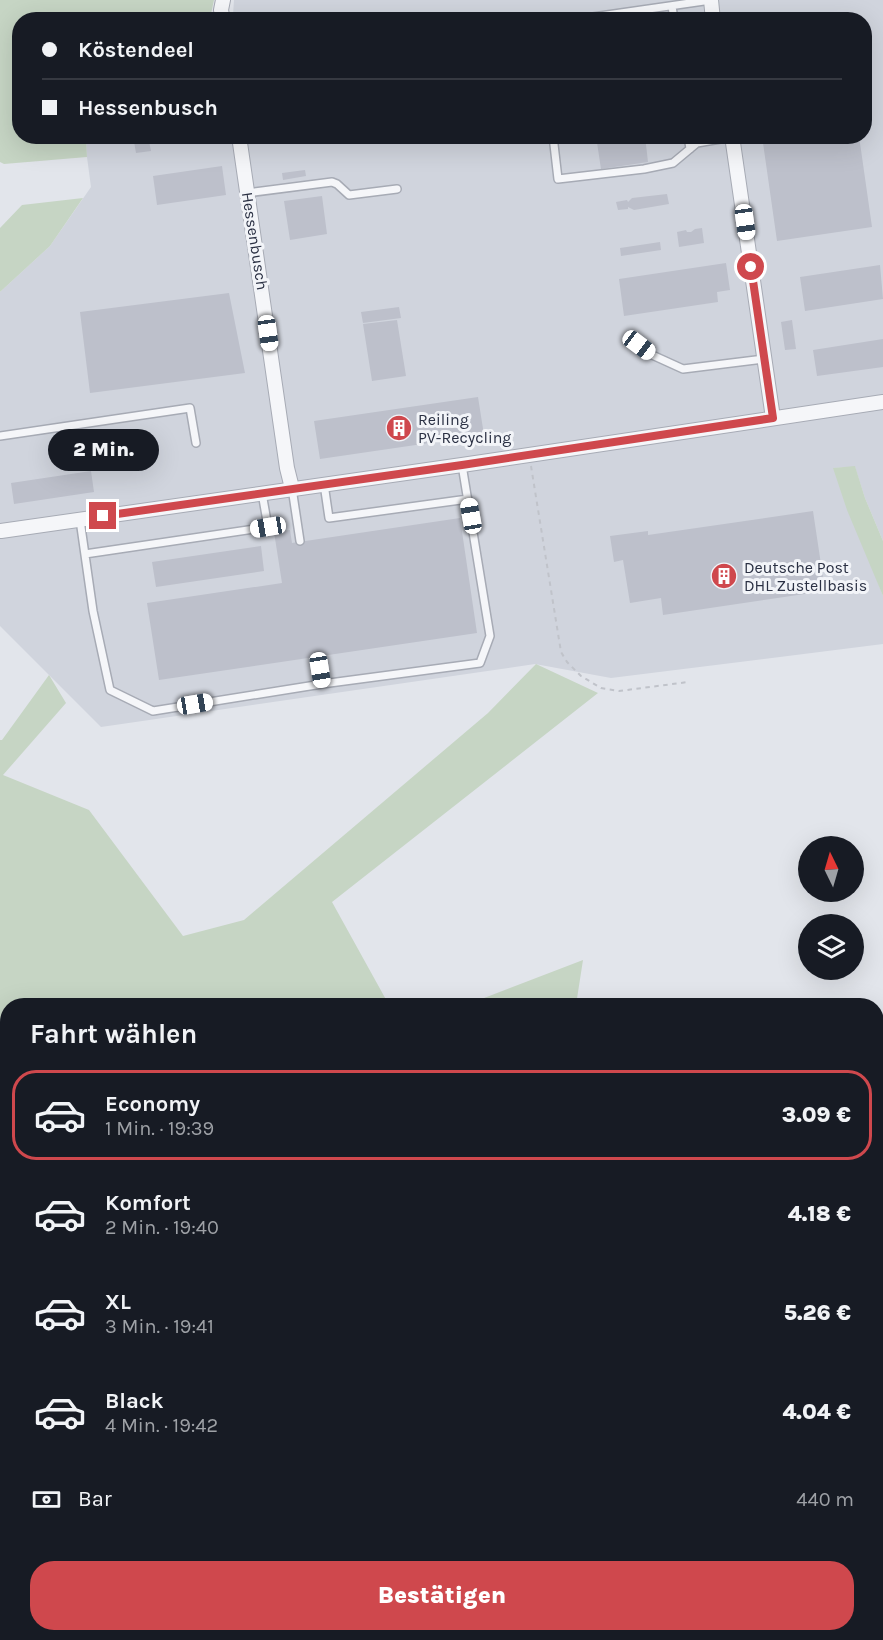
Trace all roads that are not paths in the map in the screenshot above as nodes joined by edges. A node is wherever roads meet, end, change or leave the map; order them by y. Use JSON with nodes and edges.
{"nodes":[{"id":1,"x":711,"y":0,"type":"edge"},
{"id":2,"x":672,"y":6,"type":"junction"},
{"id":3,"x":629,"y":12,"type":"edge"},
{"id":4,"x":673,"y":12,"type":"edge"},
{"id":5,"x":240,"y":144,"type":"edge"},
{"id":6,"x":554,"y":144,"type":"edge"},
{"id":7,"x":689,"y":144,"type":"edge"},
{"id":8,"x":696,"y":144,"type":"edge"},
{"id":9,"x":733,"y":144,"type":"edge"},
{"id":10,"x":690,"y":149,"type":"junction"},
{"id":11,"x":397,"y":189,"type":"dead end"},
{"id":12,"x":247,"y":193,"type":"junction"},
{"id":13,"x":639,"y":345,"type":"dead end"},
{"id":14,"x":764,"y":358,"type":"junction"},
{"id":15,"x":883,"y":402,"type":"edge"},
{"id":16,"x":773,"y":418,"type":"junction"},
{"id":17,"x":0,"y":436,"type":"edge"},
{"id":18,"x":196,"y":443,"type":"dead end"},
{"id":19,"x":462,"y":465,"type":"junction"},
{"id":20,"x":324,"y":484,"type":"junction"},
{"id":21,"x":292,"y":488,"type":"junction"},
{"id":22,"x":262,"y":493,"type":"junction"},
{"id":23,"x":468,"y":499,"type":"junction"},
{"id":24,"x":80,"y":520,"type":"junction"},
{"id":25,"x":1,"y":528,"type":"edge"},
{"id":26,"x":300,"y":542,"type":"dead end"},
{"id":27,"x":85,"y":554,"type":"junction"},
{"id":28,"x":318,"y":656,"type":"dead end"},
{"id":29,"x":322,"y":684,"type":"junction"}],
"edges":[{"from":1,"to":2,"type":"lane"},
{"from":2,"to":3,"type":"lane"},
{"from":2,"to":4,"type":"lane"},
{"from":5,"to":12,"type":"street","name":"Hessenbusch"},
{"from":6,"to":10,"type":"lane"},
{"from":7,"to":10,"type":"lane"},
{"from":8,"to":10,"type":"lane"},
{"from":9,"to":14,"type":"street"},
{"from":11,"to":12,"type":"lane"},
{"from":12,"to":21,"type":"street","name":"Hessenbusch"},
{"from":13,"to":14,"type":"lane"},
{"from":14,"to":16,"type":"street"},
{"from":15,"to":16,"type":"street"},
{"from":16,"to":19,"type":"street"},
{"from":17,"to":18,"type":"lane"},
{"from":19,"to":20,"type":"street"},
{"from":19,"to":23,"type":"lane"},
{"from":20,"to":21,"type":"street"},
{"from":20,"to":23,"type":"lane"},
{"from":21,"to":22,"type":"street"},
{"from":21,"to":26,"type":"lane"},
{"from":22,"to":24,"type":"street"},
{"from":22,"to":27,"type":"lane"},
{"from":23,"to":29,"type":"lane"},
{"from":24,"to":25,"type":"street"},
{"from":24,"to":27,"type":"lane"},
{"from":27,"to":29,"type":"lane"},
{"from":28,"to":29,"type":"lane"}]}
